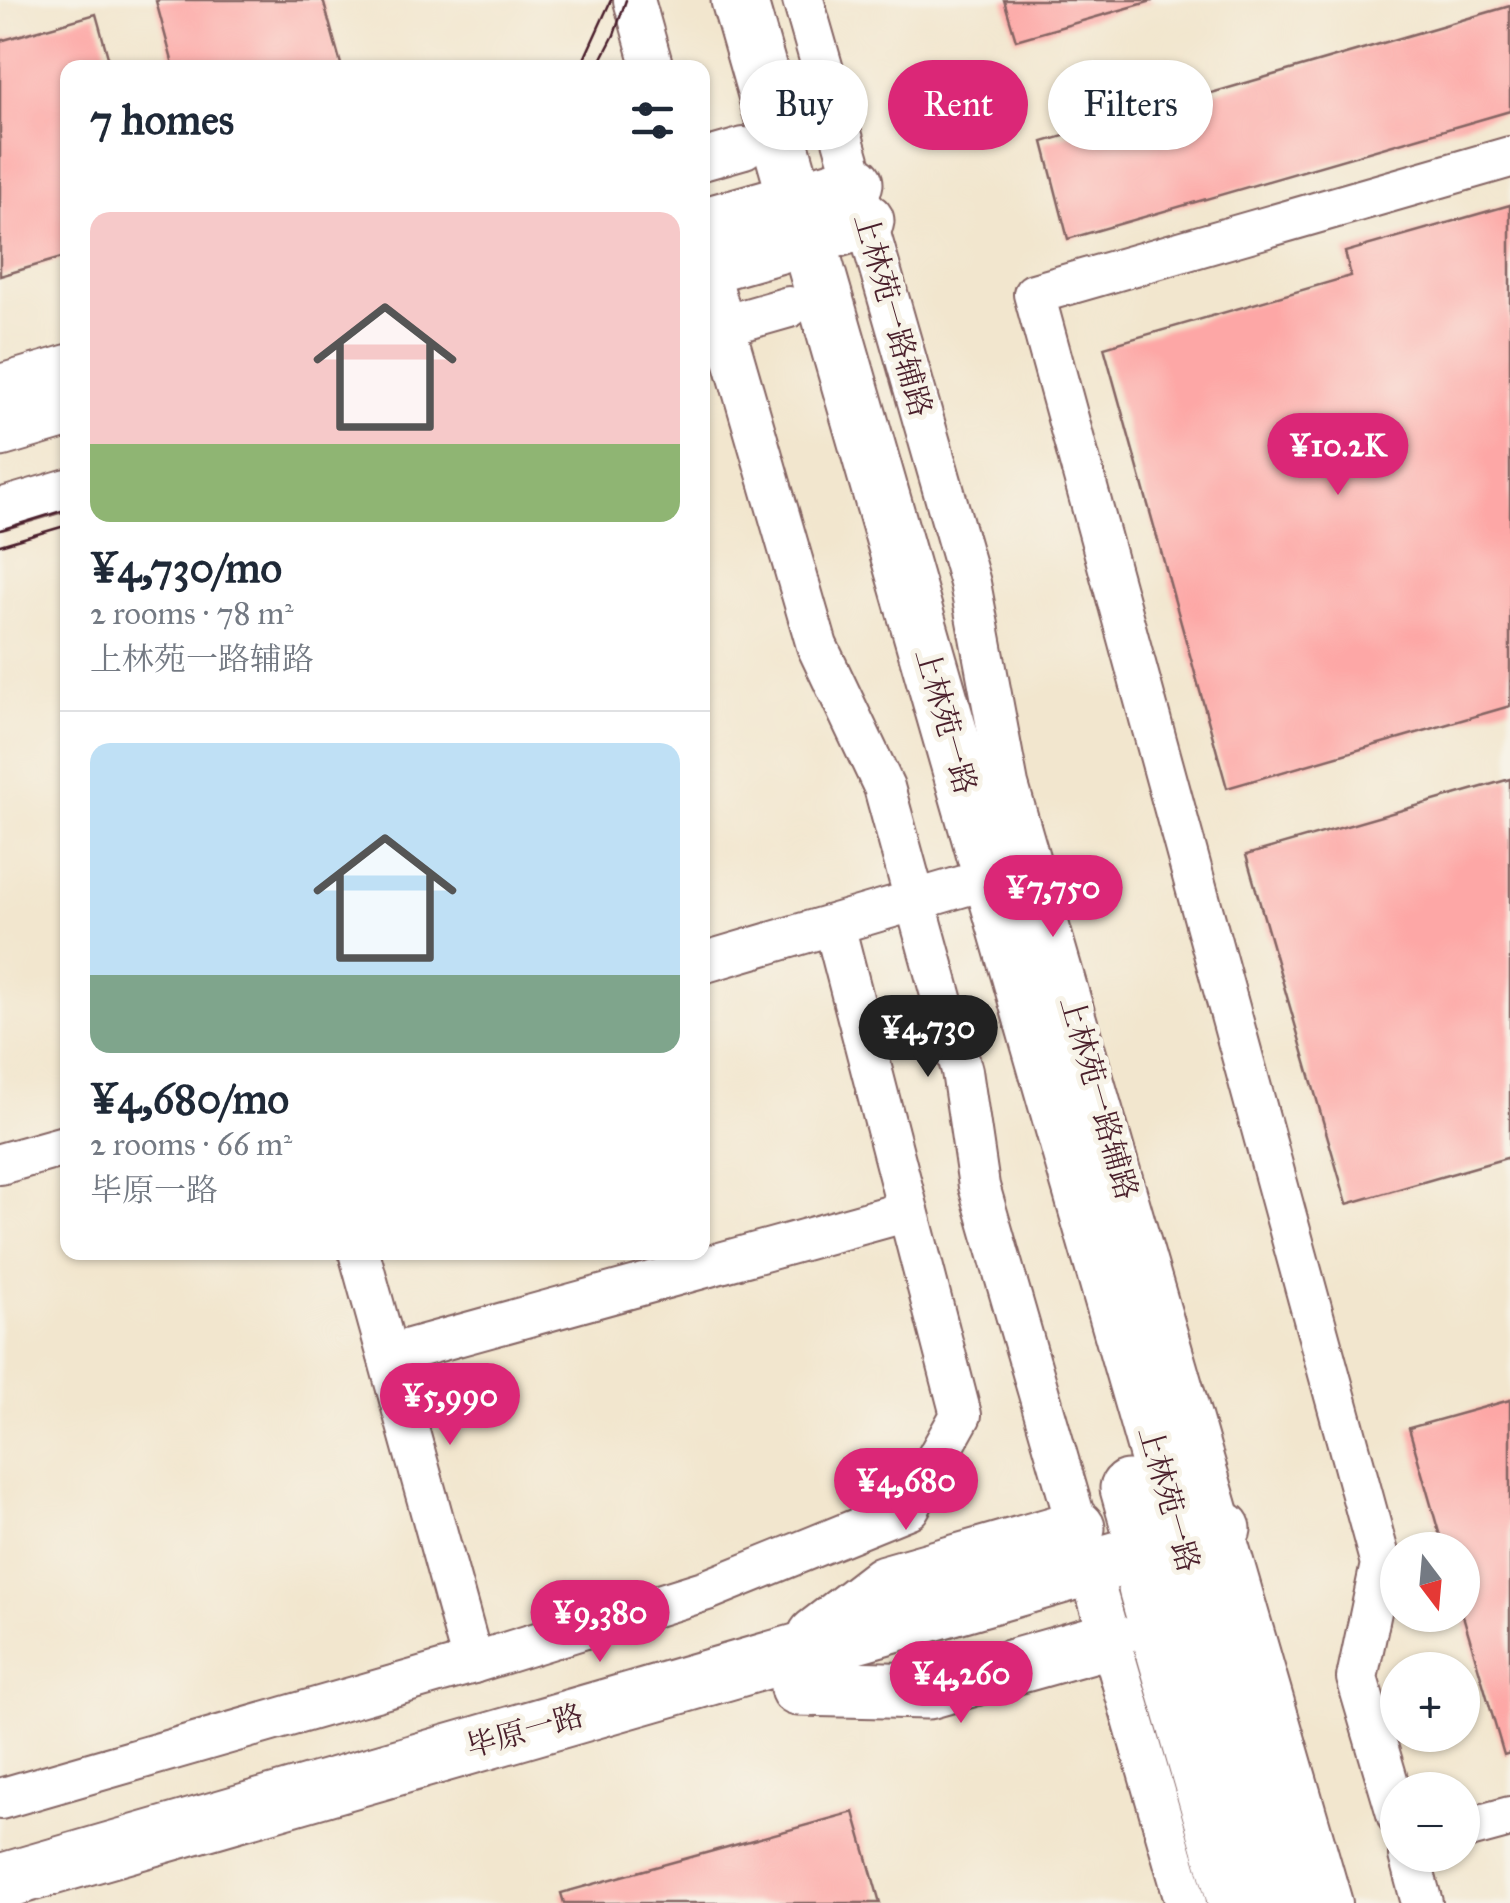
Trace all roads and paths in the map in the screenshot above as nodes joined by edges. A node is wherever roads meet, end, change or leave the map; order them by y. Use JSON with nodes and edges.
{"nodes":[{"id":1,"x":634,"y":0,"type":"edge"},
{"id":2,"x":701,"y":0,"type":"edge"},
{"id":3,"x":740,"y":0,"type":"edge"},
{"id":4,"x":803,"y":0,"type":"edge"},
{"id":5,"x":651,"y":60,"type":"edge"},
{"id":6,"x":710,"y":60,"type":"edge"},
{"id":7,"x":710,"y":63,"type":"edge"},
{"id":8,"x":723,"y":154,"type":"edge"},
{"id":9,"x":1510,"y":157,"type":"edge"},
{"id":10,"x":861,"y":202,"type":"junction"},
{"id":11,"x":784,"y":224,"type":"junction"},
{"id":12,"x":710,"y":250,"type":"edge"},
{"id":13,"x":710,"y":298,"type":"edge"},
{"id":14,"x":789,"y":308,"type":"junction"},
{"id":15,"x":714,"y":329,"type":"edge"},
{"id":16,"x":60,"y":367,"type":"edge"},
{"id":17,"x":0,"y":385,"type":"edge"},
{"id":18,"x":60,"y":412,"type":"edge"},
{"id":19,"x":0,"y":429,"type":"edge"},
{"id":20,"x":60,"y":450,"type":"edge"},
{"id":21,"x":0,"y":467,"type":"edge"},
{"id":22,"x":60,"y":491,"type":"edge"},
{"id":23,"x":0,"y":508,"type":"edge"},
{"id":24,"x":974,"y":883,"type":"junction"},
{"id":25,"x":834,"y":925,"type":"junction"},
{"id":26,"x":710,"y":961,"type":"edge"},
{"id":27,"x":60,"y":1146,"type":"edge"},
{"id":28,"x":0,"y":1164,"type":"edge"},
{"id":29,"x":908,"y":1210,"type":"junction"},
{"id":30,"x":361,"y":1260,"type":"edge"},
{"id":31,"x":388,"y":1355,"type":"junction"},
{"id":32,"x":1149,"y":1569,"type":"junction"},
{"id":33,"x":473,"y":1662,"type":"junction"},
{"id":34,"x":795,"y":1671,"type":"junction"},
{"id":35,"x":1385,"y":1772,"type":"edge"},
{"id":36,"x":0,"y":1799,"type":"edge"},
{"id":37,"x":1510,"y":1817,"type":"edge"},
{"id":38,"x":1480,"y":1825,"type":"edge"},
{"id":39,"x":1413,"y":1872,"type":"edge"},
{"id":40,"x":0,"y":1882,"type":"edge"},
{"id":41,"x":54,"y":1903,"type":"edge"},
{"id":42,"x":1186,"y":1903,"type":"edge"},
{"id":43,"x":1236,"y":1903,"type":"edge"},
{"id":44,"x":1286,"y":1903,"type":"edge"},
{"id":45,"x":1332,"y":1903,"type":"edge"},
{"id":46,"x":1422,"y":1903,"type":"edge"}],
"edges":[{"from":1,"to":5,"type":"street"},
{"from":2,"to":6,"type":"street","name":"上林苑一路"},
{"from":3,"to":11,"type":"street","name":"上林苑一路"},
{"from":4,"to":10,"type":"street","name":"上林苑一路辅路"},
{"from":7,"to":8,"type":"street","name":"上林苑一路"},
{"from":8,"to":11,"type":"street","name":"上林苑一路"},
{"from":9,"to":35,"type":"street"},
{"from":10,"to":11,"type":"street"},
{"from":10,"to":24,"type":"street","name":"上林苑一路辅路"},
{"from":11,"to":12,"type":"street"},
{"from":11,"to":14,"type":"street","name":"上林苑一路"},
{"from":11,"to":24,"type":"street","name":"上林苑一路"},
{"from":13,"to":15,"type":"street","name":"上林苑一路辅路"},
{"from":14,"to":15,"type":"street"},
{"from":14,"to":24,"type":"street","name":"上林苑一路"},
{"from":15,"to":24,"type":"street","name":"上林苑一路辅路"},
{"from":16,"to":17,"type":"street"},
{"from":18,"to":19,"type":"street"},
{"from":20,"to":21,"type":"street"},
{"from":22,"to":23,"type":"street"},
{"from":24,"to":25,"type":"street"},
{"from":24,"to":32,"type":"street","name":"上林苑一路"},
{"from":24,"to":32,"type":"street","name":"上林苑一路辅路"},
{"from":24,"to":32,"type":"street","name":"上林苑一路辅路"},
{"from":25,"to":26,"type":"street"},
{"from":25,"to":29,"type":"street"},
{"from":27,"to":28,"type":"street"},
{"from":29,"to":31,"type":"street"},
{"from":29,"to":33,"type":"street"},
{"from":30,"to":31,"type":"street"},
{"from":31,"to":33,"type":"street"},
{"from":32,"to":34,"type":"street","name":"毕原一路"},
{"from":32,"to":34,"type":"street"},
{"from":32,"to":42,"type":"street","name":"上林苑一路辅路"},
{"from":32,"to":43,"type":"street","name":"上林苑一路"},
{"from":32,"to":44,"type":"street","name":"上林苑一路"},
{"from":32,"to":45,"type":"street","name":"上林苑一路辅路"},
{"from":33,"to":36,"type":"street"},
{"from":34,"to":40,"type":"street","name":"毕原一路"},
{"from":34,"to":41,"type":"street","name":"毕原一路"},
{"from":37,"to":38,"type":"street"},
{"from":39,"to":46,"type":"street"}]}
